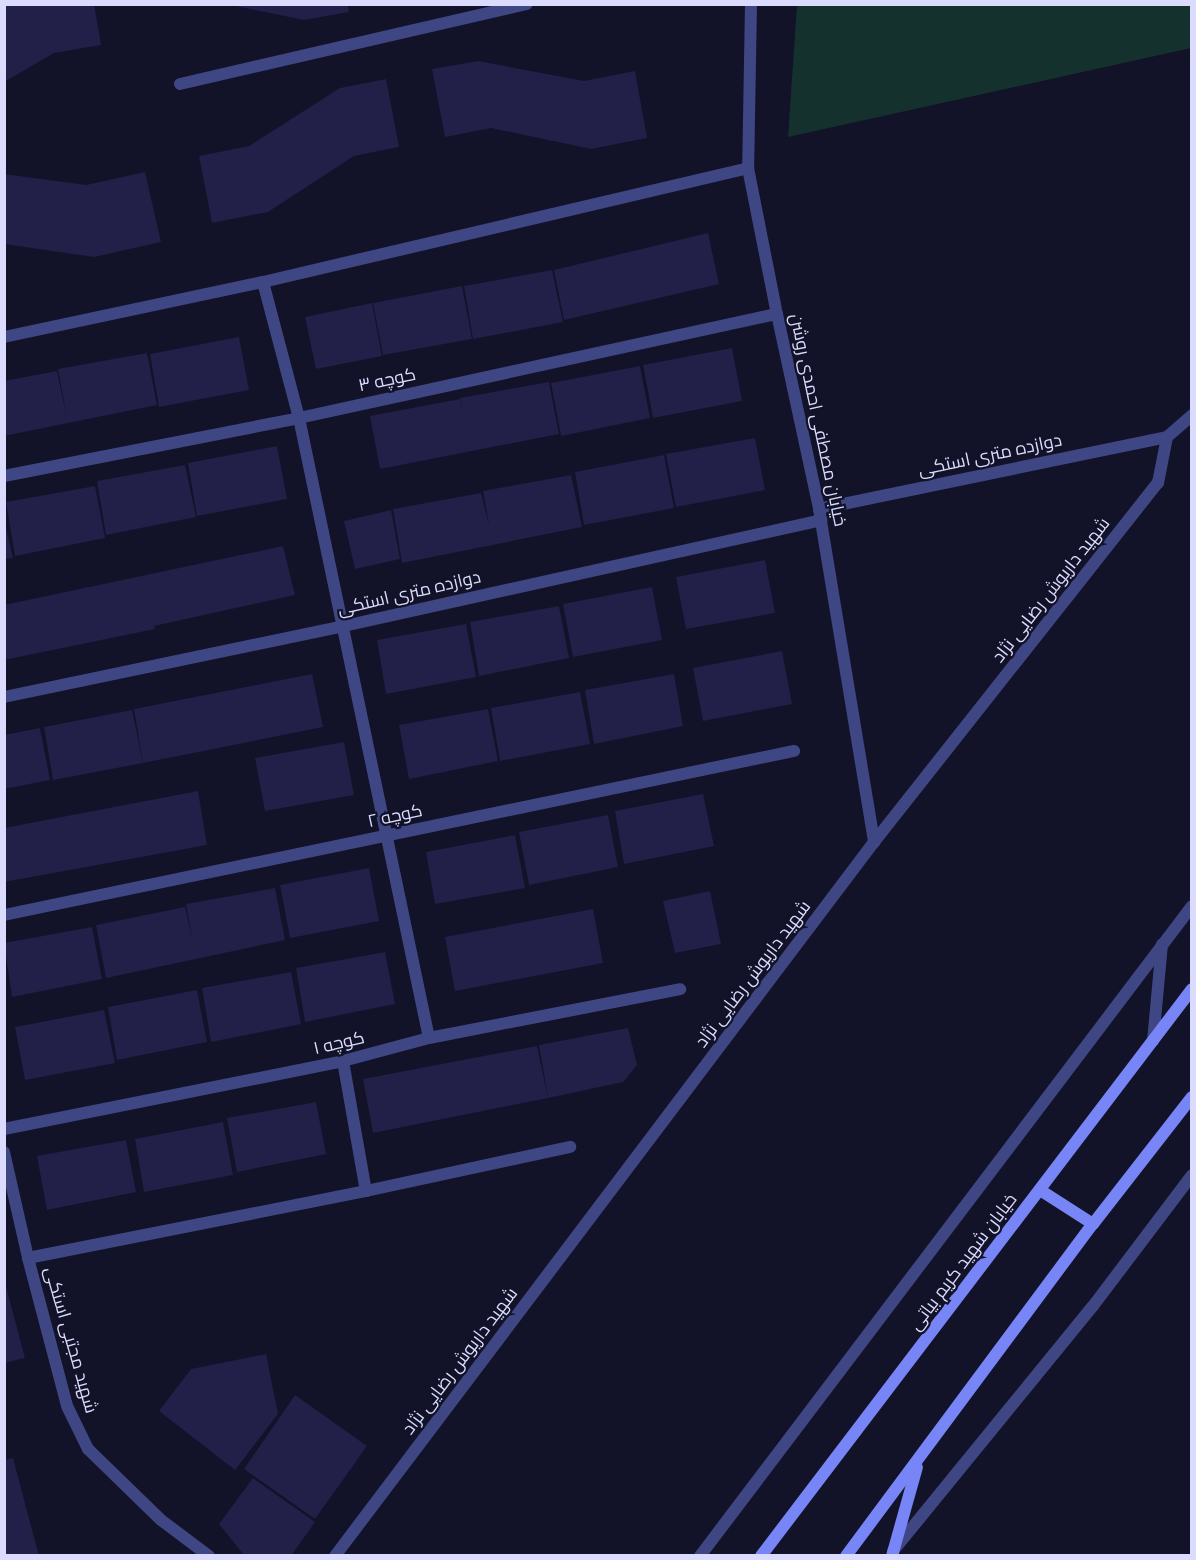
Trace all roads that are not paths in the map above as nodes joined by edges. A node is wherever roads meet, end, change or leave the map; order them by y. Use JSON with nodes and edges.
{"nodes":[{"id":1,"x":527,"y":4,"type":"edge"},
{"id":2,"x":751,"y":4,"type":"edge"},
{"id":3,"x":180,"y":84,"type":"dead end"},
{"id":4,"x":748,"y":168,"type":"junction"},
{"id":5,"x":263,"y":282,"type":"junction"},
{"id":6,"x":777,"y":314,"type":"junction"},
{"id":7,"x":4,"y":337,"type":"edge"},
{"id":8,"x":1191,"y":415,"type":"edge"},
{"id":9,"x":299,"y":418,"type":"junction"},
{"id":10,"x":1167,"y":437,"type":"junction"},
{"id":11,"x":4,"y":476,"type":"edge"},
{"id":12,"x":820,"y":514,"type":"junction"},
{"id":13,"x":344,"y":626,"type":"junction"},
{"id":14,"x":4,"y":697,"type":"edge"},
{"id":15,"x":794,"y":751,"type":"dead end"},
{"id":16,"x":387,"y":836,"type":"junction"},
{"id":17,"x":874,"y":842,"type":"junction"},
{"id":18,"x":1191,"y":906,"type":"edge"},
{"id":19,"x":4,"y":915,"type":"edge"},
{"id":20,"x":1162,"y":943,"type":"junction"},
{"id":21,"x":680,"y":989,"type":"dead end"},
{"id":22,"x":1191,"y":989,"type":"edge"},
{"id":23,"x":429,"y":1038,"type":"junction"},
{"id":24,"x":1153,"y":1041,"type":"junction"},
{"id":25,"x":343,"y":1061,"type":"junction"},
{"id":26,"x":1191,"y":1097,"type":"edge"},
{"id":27,"x":4,"y":1129,"type":"edge"},
{"id":28,"x":570,"y":1147,"type":"dead end"},
{"id":29,"x":4,"y":1152,"type":"edge"},
{"id":30,"x":1191,"y":1174,"type":"edge"},
{"id":31,"x":1040,"y":1190,"type":"junction"},
{"id":32,"x":366,"y":1191,"type":"junction"},
{"id":33,"x":1093,"y":1224,"type":"junction"},
{"id":34,"x":28,"y":1258,"type":"junction"},
{"id":35,"x":920,"y":1459,"type":"junction"},
{"id":36,"x":893,"y":1553,"type":"edge"},
{"id":37,"x":209,"y":1556,"type":"edge"},
{"id":38,"x":335,"y":1556,"type":"edge"},
{"id":39,"x":700,"y":1556,"type":"edge"},
{"id":40,"x":761,"y":1556,"type":"edge"},
{"id":41,"x":846,"y":1556,"type":"edge"}],
"edges":[{"from":1,"to":3,"type":"street"},
{"from":2,"to":4,"type":"street","name":"خیابان مصطفی احمدی روشن"},
{"from":4,"to":5,"type":"street"},
{"from":4,"to":6,"type":"street","name":"خیابان مصطفی احمدی روشن"},
{"from":5,"to":7,"type":"street"},
{"from":5,"to":9,"type":"street"},
{"from":6,"to":9,"type":"street","name":"کوچه ۳"},
{"from":6,"to":12,"type":"street","name":"خیابان مصطفی احمدی روشن"},
{"from":8,"to":10,"type":"street"},
{"from":9,"to":11,"type":"street","name":"کوچه ۳"},
{"from":9,"to":13,"type":"street"},
{"from":10,"to":12,"type":"street","name":"دوازده متری استکی"},
{"from":10,"to":17,"type":"street","name":"شهید داریوش رضایی نژاد"},
{"from":12,"to":13,"type":"street","name":"دوازده متری استکی"},
{"from":12,"to":17,"type":"street","name":"خیابان مصطفی احمدی روشن"},
{"from":13,"to":14,"type":"street","name":"دوازده متری استکی"},
{"from":13,"to":16,"type":"street"},
{"from":15,"to":16,"type":"street","name":"کوچه ۲"},
{"from":16,"to":19,"type":"street","name":"کوچه ۲"},
{"from":16,"to":23,"type":"street"},
{"from":17,"to":38,"type":"street","name":"شهید داریوش رضایی نژاد"},
{"from":18,"to":20,"type":"street"},
{"from":20,"to":24,"type":"street"},
{"from":20,"to":39,"type":"street"},
{"from":21,"to":23,"type":"street","name":"کوچه ۱"},
{"from":22,"to":24,"type":"main road","name":"خیابان شهید کریم بیاتی"},
{"from":23,"to":25,"type":"street","name":"کوچه ۱"},
{"from":24,"to":31,"type":"main road","name":"خیابان شهید کریم بیاتی"},
{"from":25,"to":27,"type":"street","name":"کوچه ۱"},
{"from":25,"to":32,"type":"street"},
{"from":26,"to":33,"type":"main road"},
{"from":28,"to":32,"type":"street"},
{"from":29,"to":34,"type":"street","name":"شهید مجتبی استکی"},
{"from":30,"to":36,"type":"street"},
{"from":31,"to":33,"type":"main road"},
{"from":31,"to":40,"type":"main road","name":"خیابان شهید کریم بیاتی"},
{"from":32,"to":34,"type":"street"},
{"from":33,"to":35,"type":"main road"},
{"from":34,"to":37,"type":"street","name":"شهید مجتبی استکی"},
{"from":35,"to":36,"type":"main road"},
{"from":35,"to":41,"type":"main road"}]}
